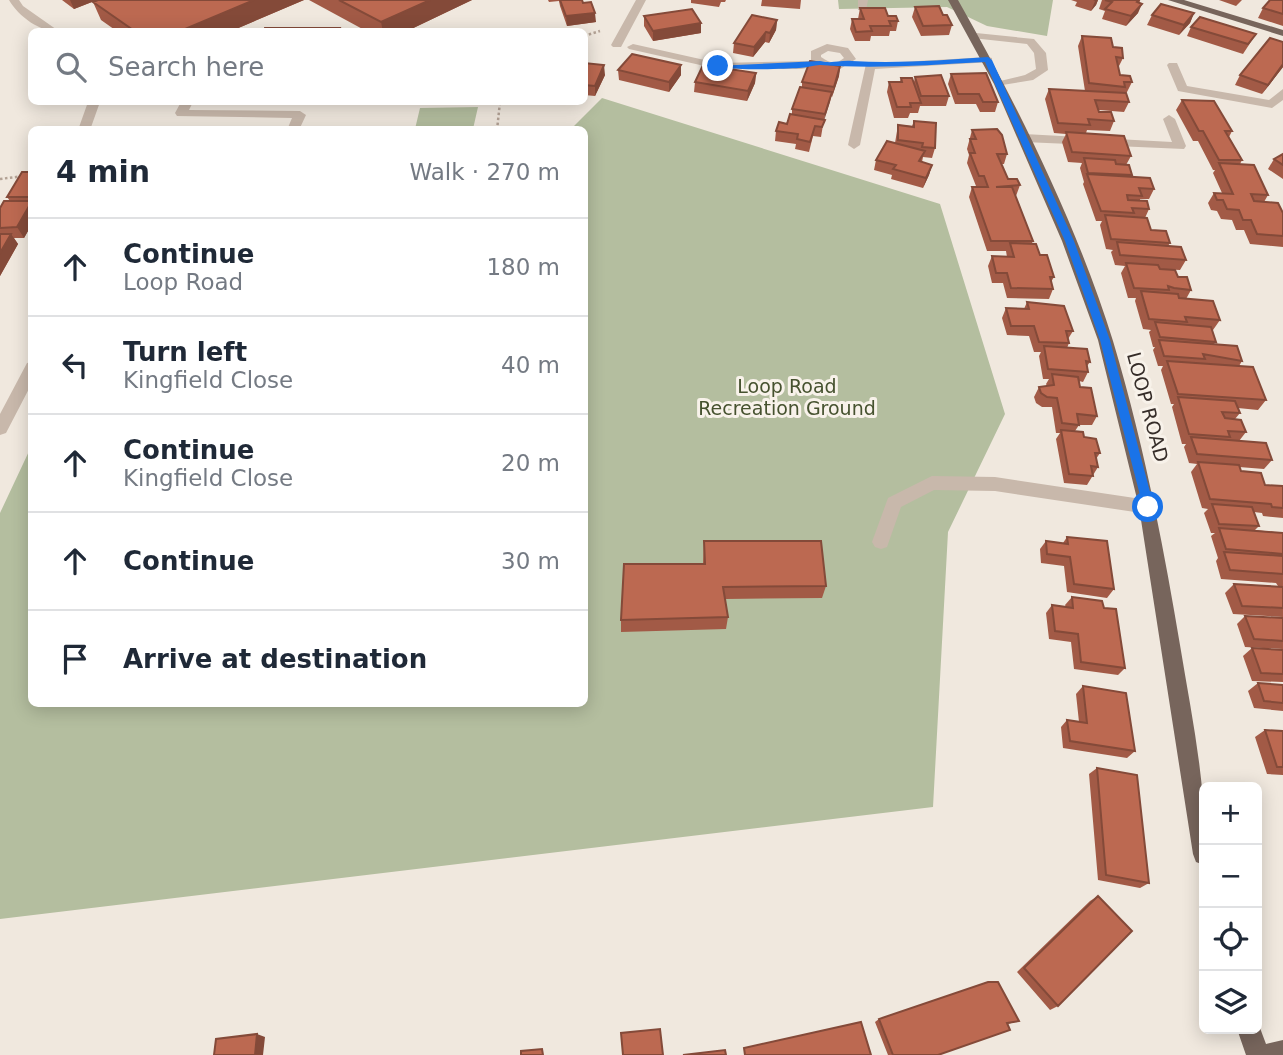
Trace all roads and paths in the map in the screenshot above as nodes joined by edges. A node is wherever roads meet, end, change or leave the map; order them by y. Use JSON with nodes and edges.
{"nodes":[{"id":1,"x":14,"y":0,"type":"edge"},
{"id":2,"x":640,"y":0,"type":"edge"},
{"id":3,"x":953,"y":0,"type":"edge"},
{"id":4,"x":1173,"y":0,"type":"edge"},
{"id":5,"x":49,"y":28,"type":"edge"},
{"id":6,"x":1283,"y":33,"type":"edge"},
{"id":7,"x":976,"y":36,"type":"junction"},
{"id":8,"x":617,"y":45,"type":"dead end"},
{"id":9,"x":633,"y":47,"type":"dead end"},
{"id":10,"x":988,"y":60,"type":"junction"},
{"id":11,"x":849,"y":62,"type":"junction"},
{"id":12,"x":820,"y":63,"type":"junction"},
{"id":13,"x":1173,"y":65,"type":"dead end"},
{"id":14,"x":870,"y":66,"type":"junction"},
{"id":15,"x":1000,"y":84,"type":"junction"},
{"id":16,"x":1283,"y":93,"type":"edge"},
{"id":17,"x":93,"y":105,"type":"edge"},
{"id":18,"x":185,"y":105,"type":"edge"},
{"id":19,"x":500,"y":105,"type":"edge"},
{"id":20,"x":1169,"y":119,"type":"dead end"},
{"id":21,"x":85,"y":126,"type":"edge"},
{"id":22,"x":295,"y":126,"type":"edge"},
{"id":23,"x":497,"y":126,"type":"edge"},
{"id":24,"x":1024,"y":138,"type":"junction"},
{"id":25,"x":854,"y":145,"type":"dead end"},
{"id":26,"x":28,"y":176,"type":"edge"},
{"id":27,"x":0,"y":179,"type":"edge"},
{"id":28,"x":28,"y":375,"type":"edge"},
{"id":29,"x":0,"y":429,"type":"edge"},
{"id":30,"x":1148,"y":507,"type":"junction"},
{"id":31,"x":881,"y":542,"type":"dead end"},
{"id":32,"x":1203,"y":845,"type":"edge"},
{"id":33,"x":1251,"y":1034,"type":"edge"},
{"id":34,"x":1283,"y":1052,"type":"edge"},
{"id":35,"x":1258,"y":1055,"type":"edge"},
{"id":36,"x":1270,"y":1055,"type":"edge"}],
"edges":[{"from":1,"to":5,"type":"street"},
{"from":2,"to":8,"type":"street"},
{"from":3,"to":7,"type":"main road","name":"LOOP ROAD"},
{"from":4,"to":6,"type":"main road"},
{"from":7,"to":10,"type":"main road","name":"LOOP ROAD"},
{"from":7,"to":15,"type":"street"},
{"from":9,"to":12,"type":"street"},
{"from":10,"to":14,"type":"street"},
{"from":10,"to":15,"type":"main road","name":"LOOP ROAD"},
{"from":11,"to":12,"type":"street"},
{"from":11,"to":12,"type":"street"},
{"from":11,"to":14,"type":"street"},
{"from":13,"to":16,"type":"street"},
{"from":14,"to":25,"type":"street"},
{"from":15,"to":24,"type":"main road","name":"LOOP ROAD"},
{"from":17,"to":21,"type":"street"},
{"from":18,"to":22,"type":"street"},
{"from":19,"to":23,"type":"path"},
{"from":20,"to":24,"type":"street"},
{"from":24,"to":30,"type":"main road","name":"LOOP ROAD"},
{"from":26,"to":27,"type":"path"},
{"from":28,"to":29,"type":"street"},
{"from":30,"to":31,"type":"street"},
{"from":30,"to":32,"type":"main road","name":"LOOP ROAD"},
{"from":33,"to":35,"type":"main road"},
{"from":34,"to":36,"type":"main road"}]}
